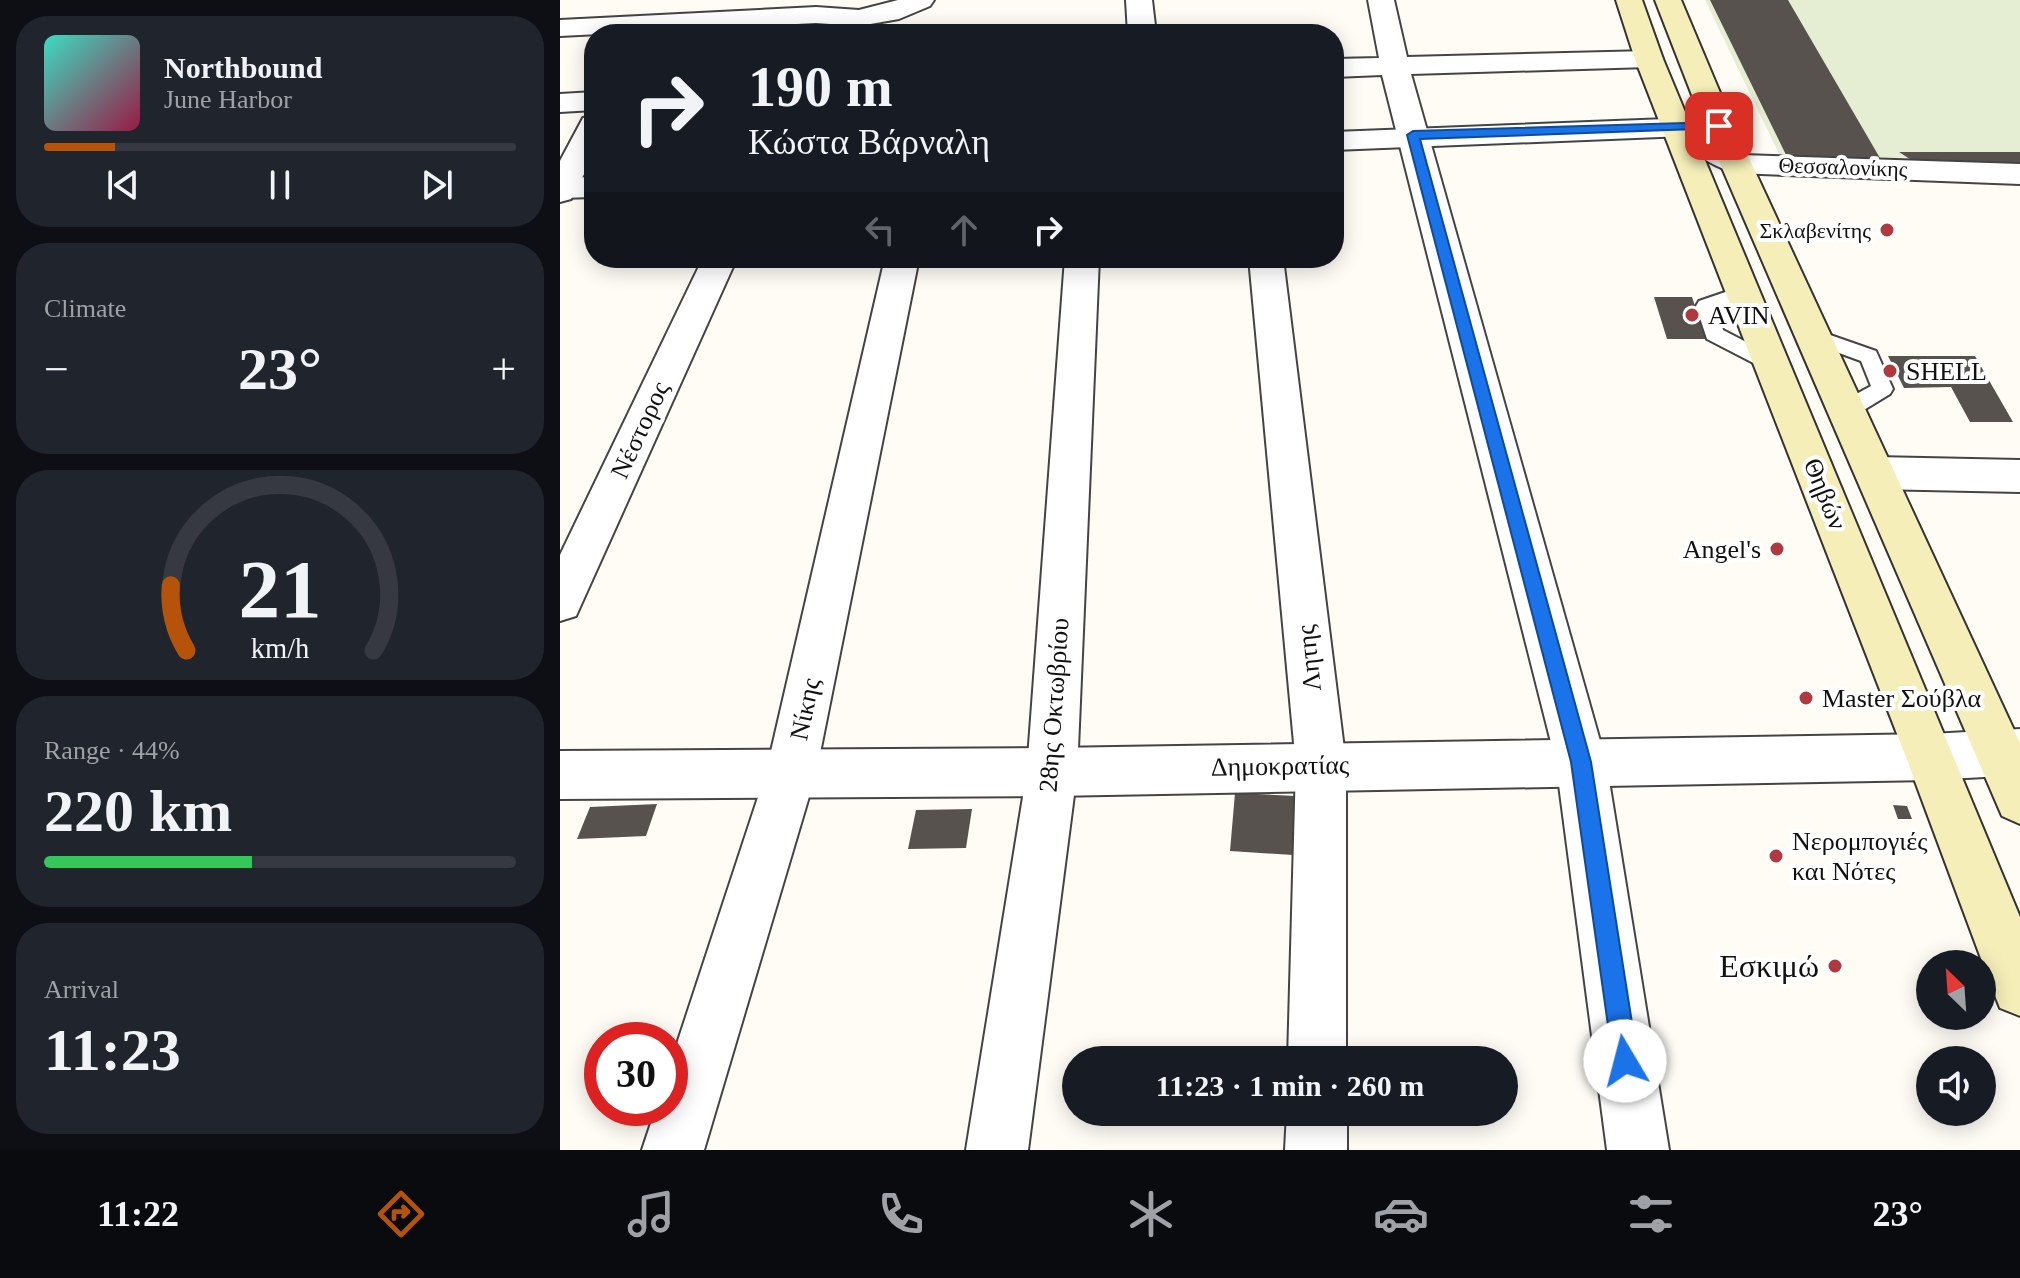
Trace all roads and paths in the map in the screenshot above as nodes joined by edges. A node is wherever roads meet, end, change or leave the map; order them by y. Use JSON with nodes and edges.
{"nodes":[{"id":1,"x":660,"y":0,"type":"edge"},
{"id":2,"x":921,"y":0,"type":"edge"},
{"id":3,"x":1139,"y":0,"type":"edge"},
{"id":4,"x":1381,"y":0,"type":"edge"},
{"id":5,"x":1629,"y":0,"type":"edge"},
{"id":6,"x":1668,"y":0,"type":"edge"},
{"id":7,"x":648,"y":24,"type":"edge"},
{"id":8,"x":812,"y":24,"type":"edge"},
{"id":9,"x":1141,"y":24,"type":"edge"},
{"id":10,"x":560,"y":28,"type":"edge"},
{"id":11,"x":584,"y":28,"type":"edge"},
{"id":12,"x":1649,"y":59,"type":"junction"},
{"id":13,"x":1394,"y":65,"type":"junction"},
{"id":14,"x":1344,"y":68,"type":"edge"},
{"id":15,"x":584,"y":102,"type":"edge"},
{"id":16,"x":560,"y":103,"type":"edge"},
{"id":17,"x":1719,"y":126,"type":"junction"},
{"id":18,"x":1677,"y":127,"type":"junction"},
{"id":19,"x":1413,"y":135,"type":"junction"},
{"id":20,"x":1344,"y":140,"type":"edge"},
{"id":21,"x":584,"y":144,"type":"edge"},
{"id":22,"x":1736,"y":164,"type":"junction"},
{"id":23,"x":2020,"y":174,"type":"edge"},
{"id":24,"x":584,"y":188,"type":"edge"},
{"id":25,"x":561,"y":189,"type":"edge"},
{"id":26,"x":715,"y":268,"type":"edge"},
{"id":27,"x":900,"y":268,"type":"edge"},
{"id":28,"x":1081,"y":268,"type":"edge"},
{"id":29,"x":1267,"y":268,"type":"edge"},
{"id":30,"x":1875,"y":473,"type":"junction"},
{"id":31,"x":2020,"y":476,"type":"edge"},
{"id":32,"x":560,"y":602,"type":"edge"},
{"id":33,"x":2010,"y":752,"type":"edge"},
{"id":34,"x":1931,"y":757,"type":"junction"},
{"id":35,"x":1581,"y":762,"type":"junction"},
{"id":36,"x":1321,"y":765,"type":"junction"},
{"id":37,"x":1052,"y":772,"type":"junction"},
{"id":38,"x":791,"y":773,"type":"junction"},
{"id":39,"x":560,"y":775,"type":"edge"},
{"id":40,"x":2020,"y":799,"type":"edge"},
{"id":41,"x":2020,"y":988,"type":"edge"},
{"id":42,"x":1317,"y":1046,"type":"edge"},
{"id":43,"x":1317,"y":1126,"type":"edge"},
{"id":44,"x":673,"y":1150,"type":"edge"},
{"id":45,"x":997,"y":1150,"type":"edge"},
{"id":46,"x":1316,"y":1150,"type":"edge"},
{"id":47,"x":1638,"y":1150,"type":"edge"}],
"edges":[{"from":1,"to":7,"type":"street"},
{"from":2,"to":8,"type":"street"},
{"from":3,"to":9,"type":"street"},
{"from":4,"to":13,"type":"street"},
{"from":5,"to":12,"type":"main road","name":"Θηβών"},
{"from":6,"to":17,"type":"main road","name":"Θηβών"},
{"from":10,"to":11,"type":"street"},
{"from":12,"to":13,"type":"street"},
{"from":12,"to":18,"type":"main road","name":"Θηβών"},
{"from":13,"to":14,"type":"street"},
{"from":13,"to":19,"type":"street"},
{"from":15,"to":16,"type":"street"},
{"from":17,"to":18,"type":"street"},
{"from":17,"to":22,"type":"main road","name":"Θηβών"},
{"from":18,"to":19,"type":"street"},
{"from":18,"to":22,"type":"street"},
{"from":18,"to":34,"type":"main road","name":"Θηβών"},
{"from":19,"to":20,"type":"street"},
{"from":19,"to":35,"type":"street"},
{"from":21,"to":25,"type":"street"},
{"from":22,"to":23,"type":"street","name":"Θεσσαλονίκης"},
{"from":22,"to":30,"type":"main road","name":"Θηβών"},
{"from":24,"to":25,"type":"street"},
{"from":26,"to":32,"type":"street","name":"Νέστορος"},
{"from":27,"to":38,"type":"street","name":"Νίκης"},
{"from":28,"to":37,"type":"street","name":"28ης Οκτωβρίου"},
{"from":29,"to":36,"type":"street","name":"Λητης"},
{"from":30,"to":31,"type":"street"},
{"from":30,"to":33,"type":"main road","name":"Θηβών"},
{"from":33,"to":34,"type":"street","name":"Δημοκρατίας"},
{"from":33,"to":40,"type":"main road","name":"Θηβών"},
{"from":34,"to":35,"type":"street","name":"Δημοκρατίας"},
{"from":34,"to":41,"type":"main road","name":"Θηβών"},
{"from":35,"to":36,"type":"street","name":"Δημοκρατίας"},
{"from":35,"to":47,"type":"street"},
{"from":36,"to":37,"type":"street","name":"Δημοκρατίας"},
{"from":36,"to":42,"type":"street","name":"Λητης"},
{"from":37,"to":38,"type":"street","name":"Δημοκρατίας"},
{"from":37,"to":45,"type":"street","name":"28ης Οκτωβρίου"},
{"from":38,"to":39,"type":"street","name":"Δημοκρατίας"},
{"from":38,"to":44,"type":"street","name":"Νίκης"},
{"from":43,"to":46,"type":"street"}]}
